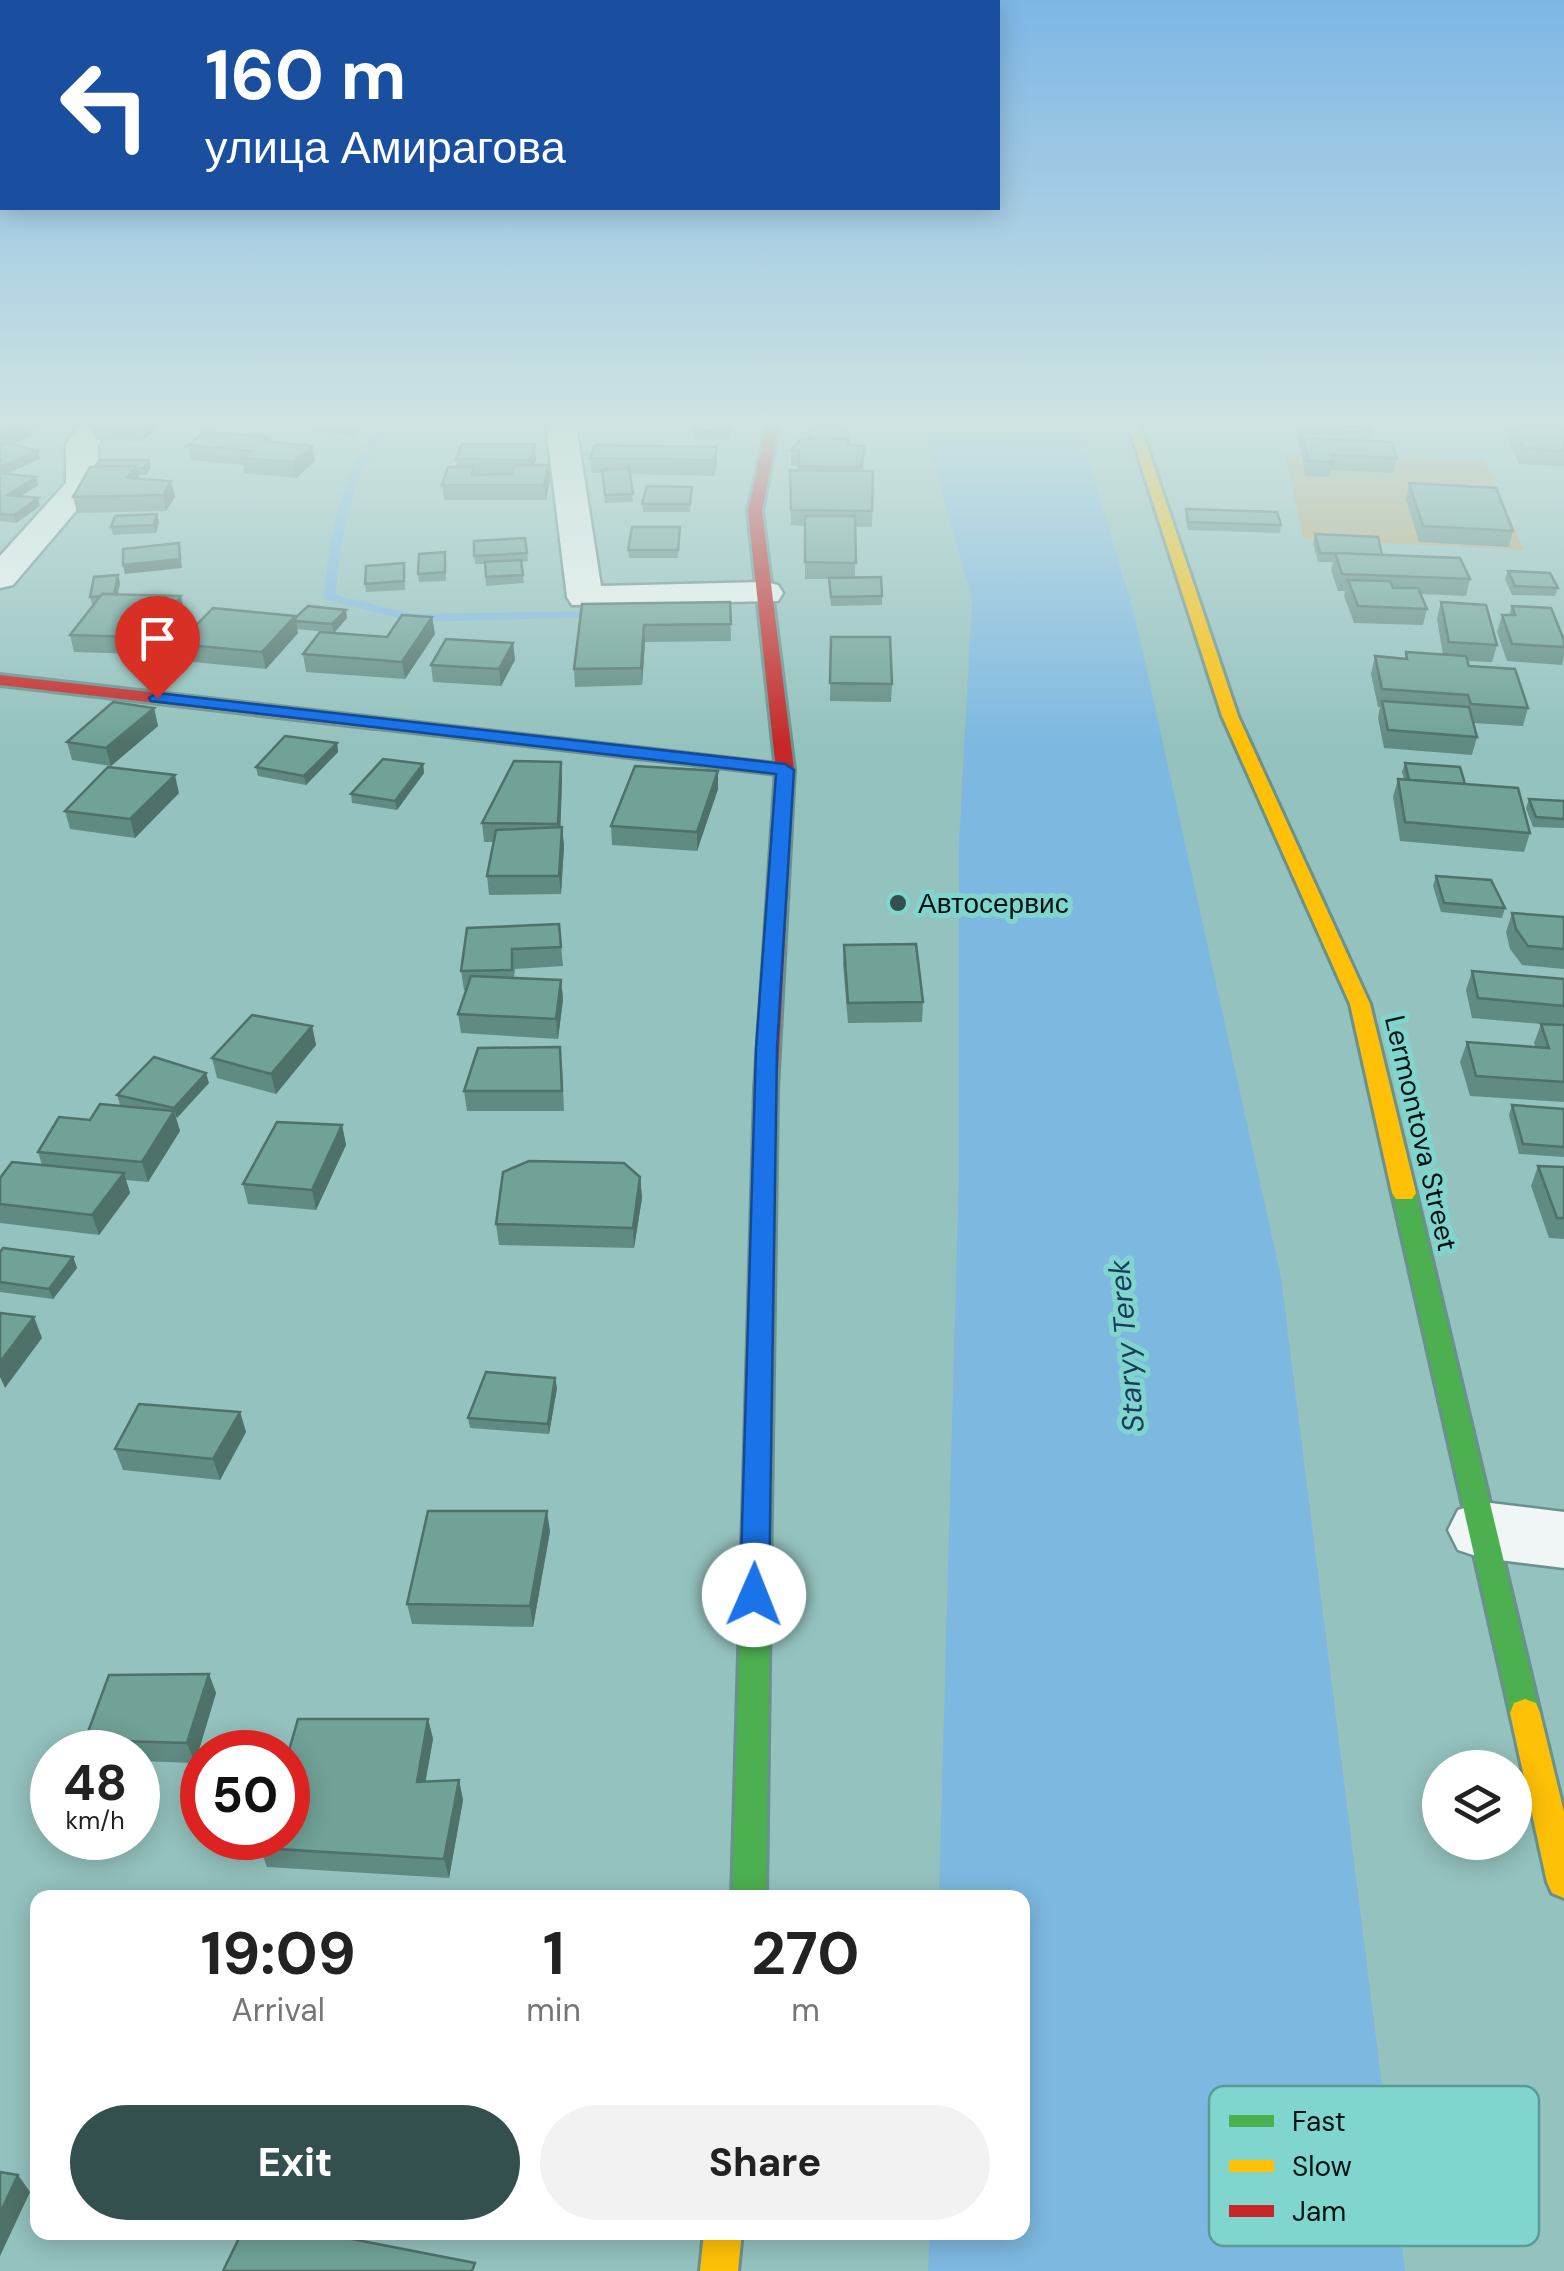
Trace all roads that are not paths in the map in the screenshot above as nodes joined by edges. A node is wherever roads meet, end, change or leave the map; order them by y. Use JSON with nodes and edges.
{"nodes":[{"id":1,"x":41,"y":531,"type":"edge"},
{"id":2,"x":575,"y":531,"type":"edge"},
{"id":3,"x":758,"y":531,"type":"edge"},
{"id":4,"x":1169,"y":531,"type":"edge"},
{"id":5,"x":0,"y":578,"type":"edge"},
{"id":6,"x":764,"y":593,"type":"junction"},
{"id":7,"x":0,"y":680,"type":"edge"},
{"id":8,"x":785,"y":770,"type":"junction"},
{"id":9,"x":1482,"y":1530,"type":"junction"},
{"id":10,"x":1564,"y":1540,"type":"edge"},
{"id":11,"x":1564,"y":1882,"type":"edge"},
{"id":12,"x":749,"y":1890,"type":"edge"},
{"id":13,"x":722,"y":2240,"type":"edge"},
{"id":14,"x":719,"y":2271,"type":"edge"}],
"edges":[{"from":1,"to":5,"type":"street"},
{"from":2,"to":6,"type":"street"},
{"from":3,"to":6,"type":"street"},
{"from":4,"to":9,"type":"street","name":"Lermontova Street"},
{"from":6,"to":8,"type":"street"},
{"from":7,"to":8,"type":"street"},
{"from":8,"to":12,"type":"street"},
{"from":9,"to":10,"type":"street"},
{"from":9,"to":11,"type":"street","name":"Lermontova Street"},
{"from":13,"to":14,"type":"street"}]}
